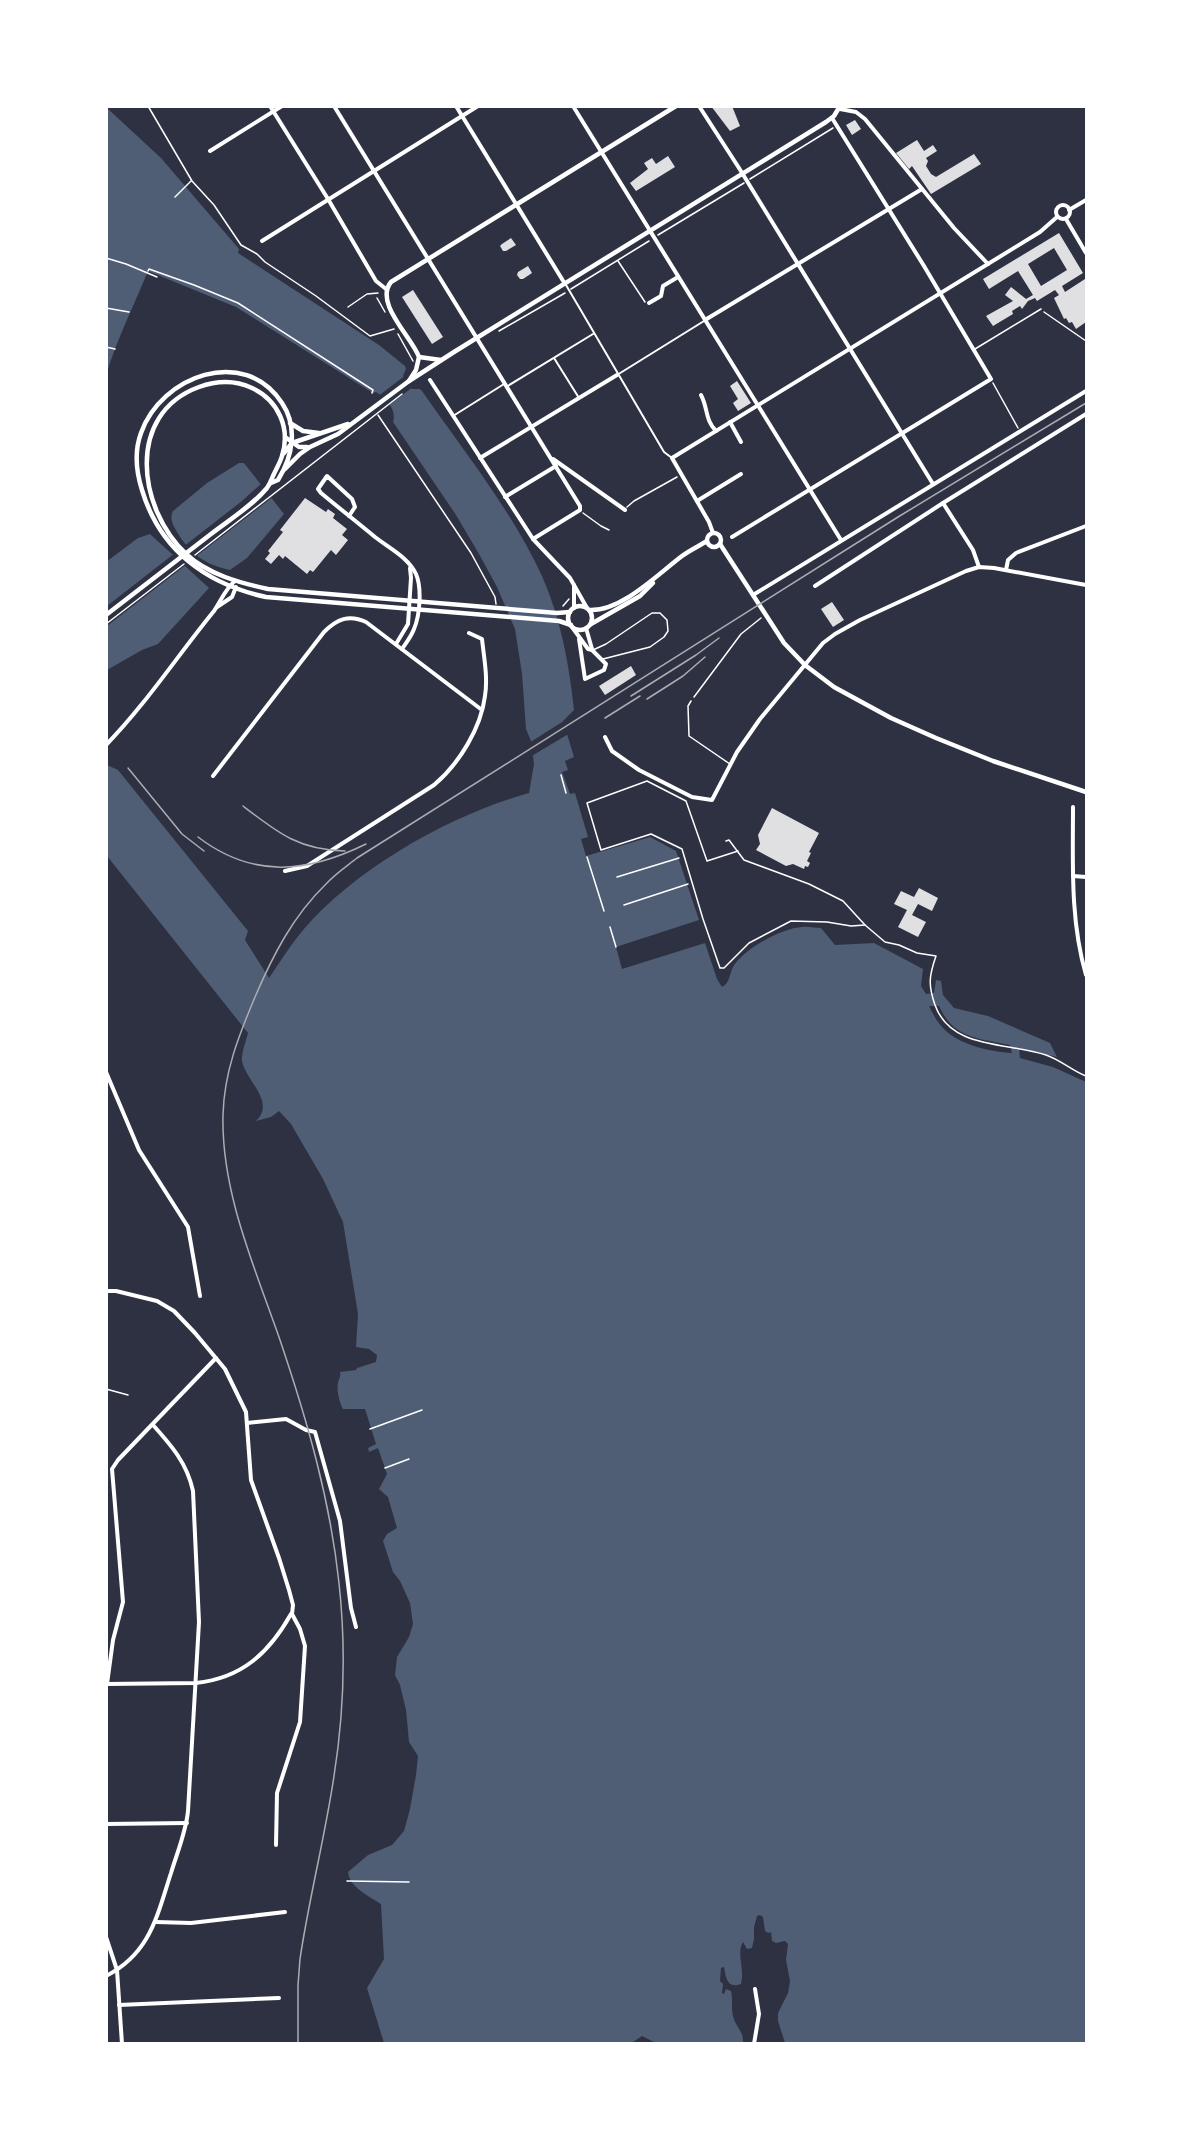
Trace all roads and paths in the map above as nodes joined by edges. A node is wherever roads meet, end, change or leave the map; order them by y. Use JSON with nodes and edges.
{"nodes":[{"id":1,"x":148,"y":106,"type":"edge"},
{"id":2,"x":270,"y":106,"type":"edge"},
{"id":3,"x":282,"y":106,"type":"edge"},
{"id":4,"x":334,"y":106,"type":"edge"},
{"id":5,"x":456,"y":106,"type":"edge"},
{"id":6,"x":478,"y":106,"type":"edge"},
{"id":7,"x":573,"y":106,"type":"edge"},
{"id":8,"x":676,"y":106,"type":"edge"},
{"id":9,"x":699,"y":106,"type":"edge"},
{"id":10,"x":840,"y":108,"type":"edge"},
{"id":11,"x":273,"y":112,"type":"junction"},
{"id":12,"x":462,"y":116,"type":"junction"},
{"id":13,"x":832,"y":118,"type":"junction"},
{"id":14,"x":837,"y":125,"type":"junction"},
{"id":15,"x":210,"y":152,"type":"dead end"},
{"id":16,"x":602,"y":152,"type":"junction"},
{"id":17,"x":374,"y":171,"type":"junction"},
{"id":18,"x":742,"y":174,"type":"junction"},
{"id":19,"x":191,"y":180,"type":"junction"},
{"id":20,"x":747,"y":181,"type":"junction"},
{"id":21,"x":922,"y":189,"type":"junction"},
{"id":22,"x":175,"y":197,"type":"dead end"},
{"id":23,"x":328,"y":199,"type":"junction"},
{"id":24,"x":1086,"y":200,"type":"edge"},
{"id":25,"x":516,"y":205,"type":"junction"},
{"id":26,"x":889,"y":209,"type":"junction"},
{"id":27,"x":1069,"y":210,"type":"junction"},
{"id":28,"x":1058,"y":218,"type":"junction"},
{"id":29,"x":1066,"y":219,"type":"junction"},
{"id":30,"x":651,"y":231,"type":"junction"},
{"id":31,"x":655,"y":238,"type":"junction"},
{"id":32,"x":262,"y":241,"type":"dead end"},
{"id":33,"x":1086,"y":253,"type":"edge"},
{"id":34,"x":428,"y":257,"type":"junction"},
{"id":35,"x":106,"y":258,"type":"edge"},
{"id":36,"x":618,"y":260,"type":"junction"},
{"id":37,"x":797,"y":264,"type":"junction"},
{"id":38,"x":988,"y":264,"type":"junction"},
{"id":39,"x":148,"y":271,"type":"dead end"},
{"id":40,"x":678,"y":276,"type":"junction"},
{"id":41,"x":157,"y":277,"type":"dead end"},
{"id":42,"x":565,"y":284,"type":"junction"},
{"id":43,"x":386,"y":289,"type":"junction"},
{"id":44,"x":569,"y":290,"type":"junction"},
{"id":45,"x":378,"y":293,"type":"dead end"},
{"id":46,"x":940,"y":293,"type":"junction"},
{"id":47,"x":649,"y":303,"type":"joint"},
{"id":48,"x":348,"y":307,"type":"dead end"},
{"id":49,"x":106,"y":308,"type":"edge"},
{"id":50,"x":1041,"y":309,"type":"joint"},
{"id":51,"x":129,"y":312,"type":"dead end"},
{"id":52,"x":705,"y":320,"type":"junction"},
{"id":53,"x":499,"y":331,"type":"dead end"},
{"id":54,"x":593,"y":334,"type":"junction"},
{"id":55,"x":477,"y":337,"type":"junction"},
{"id":56,"x":1086,"y":341,"type":"edge"},
{"id":57,"x":106,"y":347,"type":"edge"},
{"id":58,"x":115,"y":349,"type":"dead end"},
{"id":59,"x":849,"y":349,"type":"junction"},
{"id":60,"x":975,"y":349,"type":"junction"},
{"id":61,"x":419,"y":357,"type":"junction"},
{"id":62,"x":554,"y":358,"type":"junction"},
{"id":63,"x":441,"y":360,"type":"junction"},
{"id":64,"x":413,"y":365,"type":"dead end"},
{"id":65,"x":617,"y":375,"type":"junction"},
{"id":66,"x":430,"y":380,"type":"dead end"},
{"id":67,"x":991,"y":380,"type":"junction"},
{"id":68,"x":409,"y":381,"type":"junction"},
{"id":69,"x":505,"y":386,"type":"junction"},
{"id":70,"x":406,"y":391,"type":"dead end"},
{"id":71,"x":1086,"y":392,"type":"edge"},
{"id":72,"x":372,"y":393,"type":"dead end"},
{"id":73,"x":701,"y":395,"type":"dead end"},
{"id":74,"x":579,"y":398,"type":"junction"},
{"id":75,"x":382,"y":405,"type":"junction"},
{"id":76,"x":757,"y":405,"type":"junction"},
{"id":77,"x":377,"y":414,"type":"junction"},
{"id":78,"x":1086,"y":414,"type":"edge"},
{"id":79,"x":453,"y":416,"type":"junction"},
{"id":80,"x":730,"y":422,"type":"junction"},
{"id":81,"x":290,"y":423,"type":"junction"},
{"id":82,"x":353,"y":423,"type":"junction"},
{"id":83,"x":531,"y":426,"type":"junction"},
{"id":84,"x":716,"y":431,"type":"junction"},
{"id":85,"x":1020,"y":432,"type":"junction"},
{"id":86,"x":322,"y":433,"type":"junction"},
{"id":87,"x":902,"y":434,"type":"junction"},
{"id":88,"x":285,"y":437,"type":"junction"},
{"id":89,"x":741,"y":441,"type":"dead end"},
{"id":90,"x":292,"y":442,"type":"junction"},
{"id":91,"x":310,"y":447,"type":"junction"},
{"id":92,"x":283,"y":455,"type":"junction"},
{"id":93,"x":550,"y":456,"type":"junction"},
{"id":94,"x":480,"y":458,"type":"junction"},
{"id":95,"x":672,"y":459,"type":"junction"},
{"id":96,"x":556,"y":466,"type":"junction"},
{"id":97,"x":285,"y":469,"type":"junction"},
{"id":98,"x":741,"y":474,"type":"dead end"},
{"id":99,"x":678,"y":477,"type":"dead end"},
{"id":100,"x":271,"y":483,"type":"junction"},
{"id":101,"x":933,"y":484,"type":"junction"},
{"id":102,"x":810,"y":490,"type":"junction"},
{"id":103,"x":276,"y":492,"type":"dead end"},
{"id":104,"x":505,"y":497,"type":"junction"},
{"id":105,"x":697,"y":501,"type":"junction"},
{"id":106,"x":943,"y":503,"type":"junction"},
{"id":107,"x":580,"y":510,"type":"junction"},
{"id":108,"x":625,"y":510,"type":"joint"},
{"id":109,"x":349,"y":516,"type":"junction"},
{"id":110,"x":1086,"y":526,"type":"edge"},
{"id":111,"x":609,"y":530,"type":"dead end"},
{"id":112,"x":712,"y":533,"type":"junction"},
{"id":113,"x":732,"y":537,"type":"dead end"},
{"id":114,"x":533,"y":539,"type":"junction"},
{"id":115,"x":841,"y":540,"type":"junction"},
{"id":116,"x":707,"y":542,"type":"junction"},
{"id":117,"x":720,"y":544,"type":"junction"},
{"id":118,"x":410,"y":566,"type":"junction"},
{"id":119,"x":979,"y":567,"type":"junction"},
{"id":120,"x":1006,"y":570,"type":"junction"},
{"id":121,"x":660,"y":576,"type":"junction"},
{"id":122,"x":235,"y":581,"type":"junction"},
{"id":123,"x":574,"y":584,"type":"junction"},
{"id":124,"x":229,"y":585,"type":"junction"},
{"id":125,"x":1086,"y":585,"type":"edge"},
{"id":126,"x":815,"y":586,"type":"dead end"},
{"id":127,"x":236,"y":589,"type":"junction"},
{"id":128,"x":754,"y":597,"type":"junction"},
{"id":129,"x":569,"y":599,"type":"dead end"},
{"id":130,"x":410,"y":601,"type":"junction"},
{"id":131,"x":419,"y":602,"type":"junction"},
{"id":132,"x":496,"y":604,"type":"dead end"},
{"id":133,"x":561,"y":607,"type":"dead end"},
{"id":134,"x":216,"y":608,"type":"junction"},
{"id":135,"x":410,"y":608,"type":"junction"},
{"id":136,"x":418,"y":609,"type":"junction"},
{"id":137,"x":588,"y":609,"type":"junction"},
{"id":138,"x":572,"y":610,"type":"junction"},
{"id":139,"x":106,"y":615,"type":"edge"},
{"id":140,"x":761,"y":618,"type":"dead end"},
{"id":141,"x":572,"y":626,"type":"junction"},
{"id":142,"x":588,"y":626,"type":"junction"},
{"id":143,"x":469,"y":633,"type":"dead end"},
{"id":144,"x":579,"y":639,"type":"junction"},
{"id":145,"x":396,"y":644,"type":"junction"},
{"id":146,"x":402,"y":649,"type":"junction"},
{"id":147,"x":592,"y":650,"type":"junction"},
{"id":148,"x":602,"y":659,"type":"junction"},
{"id":149,"x":805,"y":665,"type":"junction"},
{"id":150,"x":691,"y":700,"type":"joint"},
{"id":151,"x":482,"y":710,"type":"junction"},
{"id":152,"x":605,"y":737,"type":"dead end"},
{"id":153,"x":106,"y":745,"type":"edge"},
{"id":154,"x":731,"y":764,"type":"junction"},
{"id":155,"x":561,"y":775,"type":"dead end"},
{"id":156,"x":213,"y":776,"type":"dead end"},
{"id":157,"x":1086,"y":792,"type":"edge"},
{"id":158,"x":566,"y":793,"type":"dead end"},
{"id":159,"x":1073,"y":807,"type":"dead end"},
{"id":160,"x":726,"y":841,"type":"dead end"},
{"id":161,"x":738,"y":851,"type":"junction"},
{"id":162,"x":587,"y":857,"type":"dead end"},
{"id":163,"x":679,"y":858,"type":"dead end"},
{"id":164,"x":285,"y":871,"type":"dead end"},
{"id":165,"x":618,"y":876,"type":"dead end"},
{"id":166,"x":1073,"y":876,"type":"junction"},
{"id":167,"x":1086,"y":877,"type":"edge"},
{"id":168,"x":688,"y":884,"type":"dead end"},
{"id":169,"x":624,"y":905,"type":"dead end"},
{"id":170,"x":604,"y":911,"type":"dead end"},
{"id":171,"x":865,"y":925,"type":"junction"},
{"id":172,"x":610,"y":927,"type":"dead end"},
{"id":173,"x":616,"y":947,"type":"dead end"},
{"id":174,"x":1084,"y":956,"type":"edge"},
{"id":175,"x":1086,"y":975,"type":"edge"},
{"id":176,"x":106,"y":1072,"type":"edge"},
{"id":177,"x":1086,"y":1076,"type":"edge"},
{"id":178,"x":106,"y":1291,"type":"edge"},
{"id":179,"x":200,"y":1296,"type":"dead end"},
{"id":180,"x":216,"y":1358,"type":"junction"},
{"id":181,"x":106,"y":1389,"type":"edge"},
{"id":182,"x":128,"y":1395,"type":"dead end"},
{"id":183,"x":422,"y":1410,"type":"dead end"},
{"id":184,"x":247,"y":1423,"type":"junction"},
{"id":185,"x":153,"y":1425,"type":"junction"},
{"id":186,"x":370,"y":1429,"type":"dead end"},
{"id":187,"x":409,"y":1459,"type":"dead end"},
{"id":188,"x":385,"y":1468,"type":"dead end"},
{"id":189,"x":292,"y":1614,"type":"junction"},
{"id":190,"x":356,"y":1627,"type":"dead end"},
{"id":191,"x":196,"y":1683,"type":"junction"},
{"id":192,"x":107,"y":1684,"type":"edge"},
{"id":193,"x":187,"y":1823,"type":"junction"},
{"id":194,"x":106,"y":1824,"type":"edge"},
{"id":195,"x":276,"y":1845,"type":"dead end"},
{"id":196,"x":347,"y":1881,"type":"dead end"},
{"id":197,"x":409,"y":1882,"type":"dead end"},
{"id":198,"x":285,"y":1912,"type":"dead end"},
{"id":199,"x":156,"y":1922,"type":"junction"},
{"id":200,"x":106,"y":1936,"type":"edge"},
{"id":201,"x":117,"y":1970,"type":"junction"},
{"id":202,"x":106,"y":1976,"type":"edge"},
{"id":203,"x":755,"y":1989,"type":"dead end"},
{"id":204,"x":279,"y":1998,"type":"dead end"},
{"id":205,"x":119,"y":2005,"type":"junction"},
{"id":206,"x":122,"y":2043,"type":"edge"},
{"id":207,"x":754,"y":2043,"type":"edge"}],
"edges":[{"from":1,"to":19,"type":"path"},
{"from":2,"to":11,"type":"street"},
{"from":3,"to":11,"type":"street"},
{"from":4,"to":17,"type":"street"},
{"from":5,"to":12,"type":"street"},
{"from":6,"to":12,"type":"street"},
{"from":7,"to":16,"type":"street"},
{"from":8,"to":16,"type":"main road"},
{"from":9,"to":18,"type":"street"},
{"from":10,"to":13,"type":"main road"},
{"from":10,"to":21,"type":"street"},
{"from":11,"to":15,"type":"street"},
{"from":11,"to":23,"type":"street"},
{"from":12,"to":17,"type":"street"},
{"from":12,"to":25,"type":"street"},
{"from":13,"to":14,"type":"street"},
{"from":13,"to":18,"type":"main road"},
{"from":14,"to":20,"type":"path"},
{"from":14,"to":26,"type":"street"},
{"from":16,"to":25,"type":"main road"},
{"from":16,"to":30,"type":"street"},
{"from":17,"to":23,"type":"street"},
{"from":17,"to":34,"type":"street"},
{"from":18,"to":20,"type":"street"},
{"from":18,"to":30,"type":"main road"},
{"from":19,"to":22,"type":"path"},
{"from":19,"to":64,"type":"path"},
{"from":20,"to":31,"type":"path"},
{"from":20,"to":37,"type":"street"},
{"from":21,"to":26,"type":"street"},
{"from":21,"to":38,"type":"street"},
{"from":23,"to":32,"type":"street"},
{"from":23,"to":43,"type":"street"},
{"from":24,"to":27,"type":"street"},
{"from":25,"to":34,"type":"main road"},
{"from":25,"to":42,"type":"street"},
{"from":26,"to":37,"type":"street"},
{"from":26,"to":46,"type":"street"},
{"from":27,"to":28,"type":"street"},
{"from":27,"to":29,"type":"street"},
{"from":28,"to":29,"type":"street"},
{"from":28,"to":38,"type":"street"},
{"from":29,"to":33,"type":"street"},
{"from":30,"to":31,"type":"street"},
{"from":30,"to":42,"type":"main road"},
{"from":31,"to":36,"type":"path"},
{"from":31,"to":40,"type":"street"},
{"from":34,"to":43,"type":"main road"},
{"from":34,"to":55,"type":"street"},
{"from":35,"to":41,"type":"path"},
{"from":36,"to":44,"type":"path"},
{"from":36,"to":47,"type":"path"},
{"from":37,"to":52,"type":"street"},
{"from":37,"to":59,"type":"street"},
{"from":38,"to":46,"type":"street"},
{"from":39,"to":72,"type":"path"},
{"from":40,"to":47,"type":"street"},
{"from":40,"to":52,"type":"street"},
{"from":42,"to":44,"type":"street"},
{"from":42,"to":55,"type":"main road"},
{"from":43,"to":61,"type":"main road"},
{"from":44,"to":53,"type":"path"},
{"from":44,"to":54,"type":"street"},
{"from":45,"to":48,"type":"lane"},
{"from":46,"to":59,"type":"street"},
{"from":46,"to":60,"type":"street"},
{"from":49,"to":51,"type":"path"},
{"from":50,"to":56,"type":"path"},
{"from":50,"to":60,"type":"lane"},
{"from":52,"to":65,"type":"street"},
{"from":52,"to":76,"type":"street"},
{"from":54,"to":62,"type":"street"},
{"from":54,"to":65,"type":"street"},
{"from":55,"to":63,"type":"main road"},
{"from":55,"to":69,"type":"street"},
{"from":57,"to":58,"type":"path"},
{"from":59,"to":76,"type":"street"},
{"from":59,"to":87,"type":"street"},
{"from":60,"to":67,"type":"street"},
{"from":61,"to":63,"type":"main road"},
{"from":61,"to":68,"type":"main road"},
{"from":62,"to":69,"type":"street"},
{"from":62,"to":74,"type":"street"},
{"from":63,"to":68,"type":"main road"},
{"from":65,"to":74,"type":"street"},
{"from":65,"to":95,"type":"street"},
{"from":66,"to":79,"type":"street"},
{"from":67,"to":85,"type":"path"},
{"from":67,"to":87,"type":"street"},
{"from":68,"to":75,"type":"main road"},
{"from":69,"to":79,"type":"street"},
{"from":69,"to":83,"type":"street"},
{"from":70,"to":75,"type":"path"},
{"from":71,"to":85,"type":"street"},
{"from":73,"to":84,"type":"street"},
{"from":74,"to":83,"type":"street"},
{"from":75,"to":77,"type":"path"},
{"from":75,"to":82,"type":"main road"},
{"from":76,"to":80,"type":"street"},
{"from":76,"to":102,"type":"street"},
{"from":77,"to":103,"type":"path"},
{"from":77,"to":132,"type":"path"},
{"from":78,"to":106,"type":"street"},
{"from":79,"to":94,"type":"street"},
{"from":80,"to":84,"type":"street"},
{"from":80,"to":89,"type":"street"},
{"from":81,"to":86,"type":"main road"},
{"from":81,"to":90,"type":"main road"},
{"from":81,"to":124,"type":"main road"},
{"from":82,"to":86,"type":"main road"},
{"from":82,"to":91,"type":"main road"},
{"from":83,"to":93,"type":"street"},
{"from":83,"to":94,"type":"street"},
{"from":84,"to":95,"type":"street"},
{"from":85,"to":101,"type":"street"},
{"from":86,"to":90,"type":"main road"},
{"from":87,"to":101,"type":"street"},
{"from":87,"to":102,"type":"street"},
{"from":88,"to":90,"type":"main road"},
{"from":88,"to":92,"type":"main road"},
{"from":88,"to":122,"type":"main road"},
{"from":90,"to":91,"type":"main road"},
{"from":90,"to":92,"type":"main road"},
{"from":90,"to":97,"type":"main road"},
{"from":91,"to":97,"type":"main road"},
{"from":92,"to":100,"type":"main road"},
{"from":93,"to":96,"type":"street"},
{"from":93,"to":108,"type":"street"},
{"from":94,"to":104,"type":"street"},
{"from":95,"to":105,"type":"street"},
{"from":96,"to":104,"type":"street"},
{"from":96,"to":107,"type":"street"},
{"from":97,"to":100,"type":"main road"},
{"from":98,"to":105,"type":"street"},
{"from":99,"to":108,"type":"path"},
{"from":100,"to":139,"type":"main road"},
{"from":101,"to":115,"type":"street"},
{"from":102,"to":113,"type":"street"},
{"from":102,"to":115,"type":"street"},
{"from":104,"to":114,"type":"street"},
{"from":105,"to":112,"type":"street"},
{"from":106,"to":119,"type":"street"},
{"from":106,"to":126,"type":"street"},
{"from":107,"to":111,"type":"path"},
{"from":107,"to":114,"type":"street"},
{"from":109,"to":109,"type":"street"},
{"from":109,"to":118,"type":"street"},
{"from":110,"to":120,"type":"street"},
{"from":112,"to":116,"type":"main road"},
{"from":112,"to":117,"type":"main road"},
{"from":114,"to":123,"type":"street"},
{"from":115,"to":128,"type":"street"},
{"from":116,"to":117,"type":"main road"},
{"from":116,"to":121,"type":"main road"},
{"from":117,"to":128,"type":"main road"},
{"from":118,"to":130,"type":"street"},
{"from":118,"to":131,"type":"street"},
{"from":119,"to":120,"type":"street"},
{"from":119,"to":149,"type":"street"},
{"from":120,"to":125,"type":"street"},
{"from":121,"to":137,"type":"main road"},
{"from":121,"to":142,"type":"main road"},
{"from":122,"to":124,"type":"street"},
{"from":122,"to":127,"type":"street"},
{"from":122,"to":130,"type":"main road"},
{"from":123,"to":137,"type":"street"},
{"from":123,"to":138,"type":"street"},
{"from":124,"to":127,"type":"main road"},
{"from":124,"to":134,"type":"street"},
{"from":127,"to":134,"type":"street"},
{"from":127,"to":135,"type":"main road"},
{"from":128,"to":149,"type":"main road"},
{"from":129,"to":133,"type":"path"},
{"from":130,"to":131,"type":"main road"},
{"from":130,"to":135,"type":"street"},
{"from":131,"to":136,"type":"street"},
{"from":131,"to":138,"type":"main road"},
{"from":134,"to":153,"type":"street"},
{"from":135,"to":136,"type":"main road"},
{"from":135,"to":145,"type":"street"},
{"from":136,"to":141,"type":"main road"},
{"from":136,"to":146,"type":"street"},
{"from":137,"to":138,"type":"main road"},
{"from":137,"to":142,"type":"main road"},
{"from":138,"to":141,"type":"main road"},
{"from":140,"to":150,"type":"path"},
{"from":141,"to":142,"type":"main road"},
{"from":141,"to":144,"type":"street"},
{"from":142,"to":147,"type":"street"},
{"from":143,"to":151,"type":"street"},
{"from":144,"to":147,"type":"street"},
{"from":144,"to":148,"type":"street"},
{"from":145,"to":146,"type":"street"},
{"from":145,"to":156,"type":"street"},
{"from":146,"to":151,"type":"street"},
{"from":147,"to":148,"type":"street"},
{"from":147,"to":148,"type":"lane"},
{"from":149,"to":154,"type":"street"},
{"from":149,"to":157,"type":"main road"},
{"from":150,"to":154,"type":"lane"},
{"from":151,"to":164,"type":"street"},
{"from":152,"to":154,"type":"street"},
{"from":155,"to":158,"type":"path"},
{"from":159,"to":166,"type":"street"},
{"from":160,"to":161,"type":"path"},
{"from":161,"to":171,"type":"path"},
{"from":161,"to":171,"type":"path"},
{"from":162,"to":170,"type":"path"},
{"from":163,"to":165,"type":"path"},
{"from":166,"to":167,"type":"street"},
{"from":166,"to":174,"type":"street"},
{"from":168,"to":169,"type":"path"},
{"from":171,"to":177,"type":"path"},
{"from":172,"to":173,"type":"path"},
{"from":174,"to":175,"type":"street"},
{"from":176,"to":179,"type":"street"},
{"from":178,"to":180,"type":"street"},
{"from":180,"to":184,"type":"street"},
{"from":180,"to":185,"type":"street"},
{"from":181,"to":182,"type":"lane"},
{"from":183,"to":186,"type":"path"},
{"from":184,"to":189,"type":"street"},
{"from":184,"to":190,"type":"street"},
{"from":185,"to":191,"type":"street"},
{"from":185,"to":192,"type":"street"},
{"from":187,"to":188,"type":"path"},
{"from":189,"to":191,"type":"street"},
{"from":189,"to":195,"type":"street"},
{"from":191,"to":192,"type":"street"},
{"from":191,"to":193,"type":"street"},
{"from":193,"to":194,"type":"street"},
{"from":193,"to":199,"type":"street"},
{"from":196,"to":197,"type":"path"},
{"from":198,"to":199,"type":"street"},
{"from":199,"to":201,"type":"street"},
{"from":200,"to":201,"type":"street"},
{"from":201,"to":202,"type":"street"},
{"from":201,"to":205,"type":"street"},
{"from":203,"to":207,"type":"street"},
{"from":204,"to":205,"type":"street"},
{"from":205,"to":206,"type":"street"}]}
